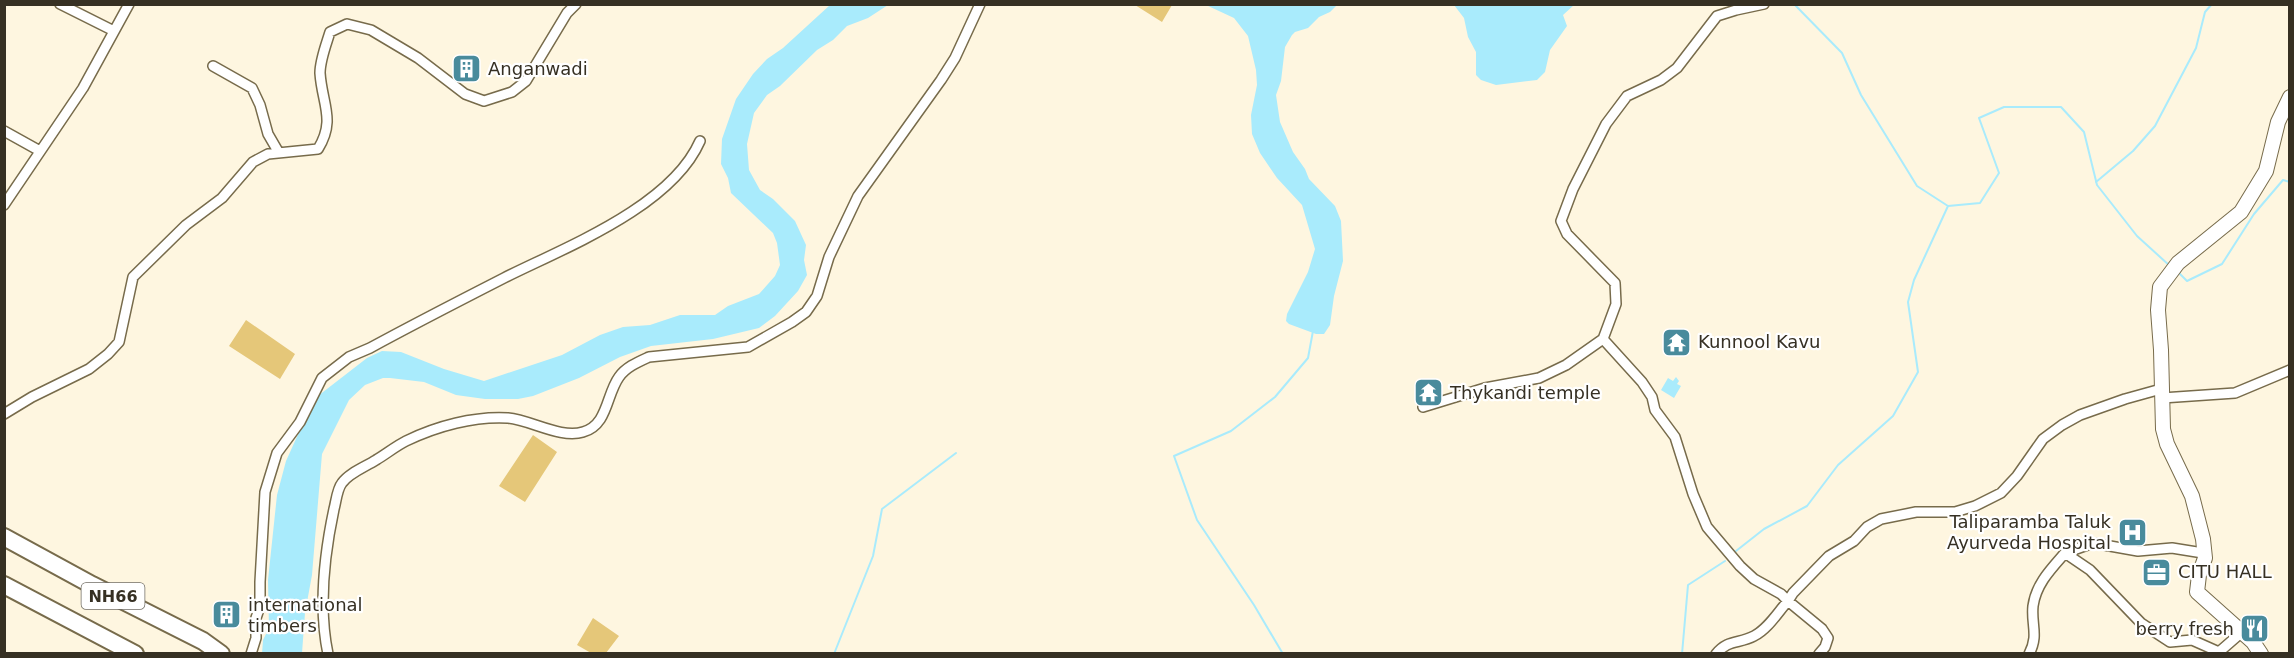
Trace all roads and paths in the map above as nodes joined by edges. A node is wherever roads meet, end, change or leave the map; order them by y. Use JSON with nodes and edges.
{"nodes":[{"id":1,"x":60,"y":4,"type":"edge"},
{"id":2,"x":129,"y":4,"type":"edge"},
{"id":3,"x":576,"y":4,"type":"edge"},
{"id":4,"x":980,"y":4,"type":"edge"},
{"id":5,"x":1764,"y":4,"type":"edge"},
{"id":6,"x":114,"y":31,"type":"junction"},
{"id":7,"x":213,"y":66,"type":"dead end"},
{"id":8,"x":2289,"y":97,"type":"edge"},
{"id":9,"x":4,"y":131,"type":"edge"},
{"id":10,"x":700,"y":141,"type":"dead end"},
{"id":11,"x":40,"y":151,"type":"junction"},
{"id":12,"x":279,"y":153,"type":"junction"},
{"id":13,"x":4,"y":206,"type":"edge"},
{"id":14,"x":1603,"y":339,"type":"junction"},
{"id":15,"x":2289,"y":370,"type":"edge"},
{"id":16,"x":2162,"y":394,"type":"junction"},
{"id":17,"x":1423,"y":407,"type":"dead end"},
{"id":18,"x":4,"y":414,"type":"edge"},
{"id":19,"x":4,"y":537,"type":"edge"},
{"id":20,"x":2065,"y":553,"type":"junction"},
{"id":21,"x":2204,"y":553,"type":"junction"},
{"id":22,"x":4,"y":585,"type":"edge"},
{"id":23,"x":1788,"y":601,"type":"junction"},
{"id":24,"x":2242,"y":632,"type":"junction"},
{"id":25,"x":135,"y":654,"type":"edge"},
{"id":26,"x":221,"y":654,"type":"edge"},
{"id":27,"x":251,"y":654,"type":"edge"},
{"id":28,"x":328,"y":654,"type":"edge"},
{"id":29,"x":1716,"y":654,"type":"edge"},
{"id":30,"x":1819,"y":654,"type":"edge"},
{"id":31,"x":2029,"y":654,"type":"edge"},
{"id":32,"x":2261,"y":654,"type":"edge"},
{"id":33,"x":2270,"y":654,"type":"edge"}],
"edges":[{"from":1,"to":6,"type":"street"},
{"from":2,"to":6,"type":"street"},
{"from":3,"to":12,"type":"street"},
{"from":4,"to":28,"type":"street"},
{"from":5,"to":14,"type":"street"},
{"from":6,"to":11,"type":"street"},
{"from":7,"to":12,"type":"street"},
{"from":8,"to":16,"type":"main road"},
{"from":9,"to":11,"type":"street"},
{"from":10,"to":27,"type":"street"},
{"from":11,"to":13,"type":"street"},
{"from":12,"to":18,"type":"street"},
{"from":14,"to":17,"type":"street"},
{"from":14,"to":23,"type":"street"},
{"from":15,"to":16,"type":"street"},
{"from":16,"to":21,"type":"main road"},
{"from":16,"to":23,"type":"street"},
{"from":19,"to":26,"type":"highway","number":"NH66"},
{"from":20,"to":21,"type":"street"},
{"from":20,"to":24,"type":"street"},
{"from":20,"to":31,"type":"street"},
{"from":21,"to":24,"type":"main road"},
{"from":22,"to":25,"type":"highway","number":"NH66"},
{"from":23,"to":29,"type":"street"},
{"from":23,"to":30,"type":"street"},
{"from":24,"to":32,"type":"main road"},
{"from":32,"to":33,"type":"street"}]}
